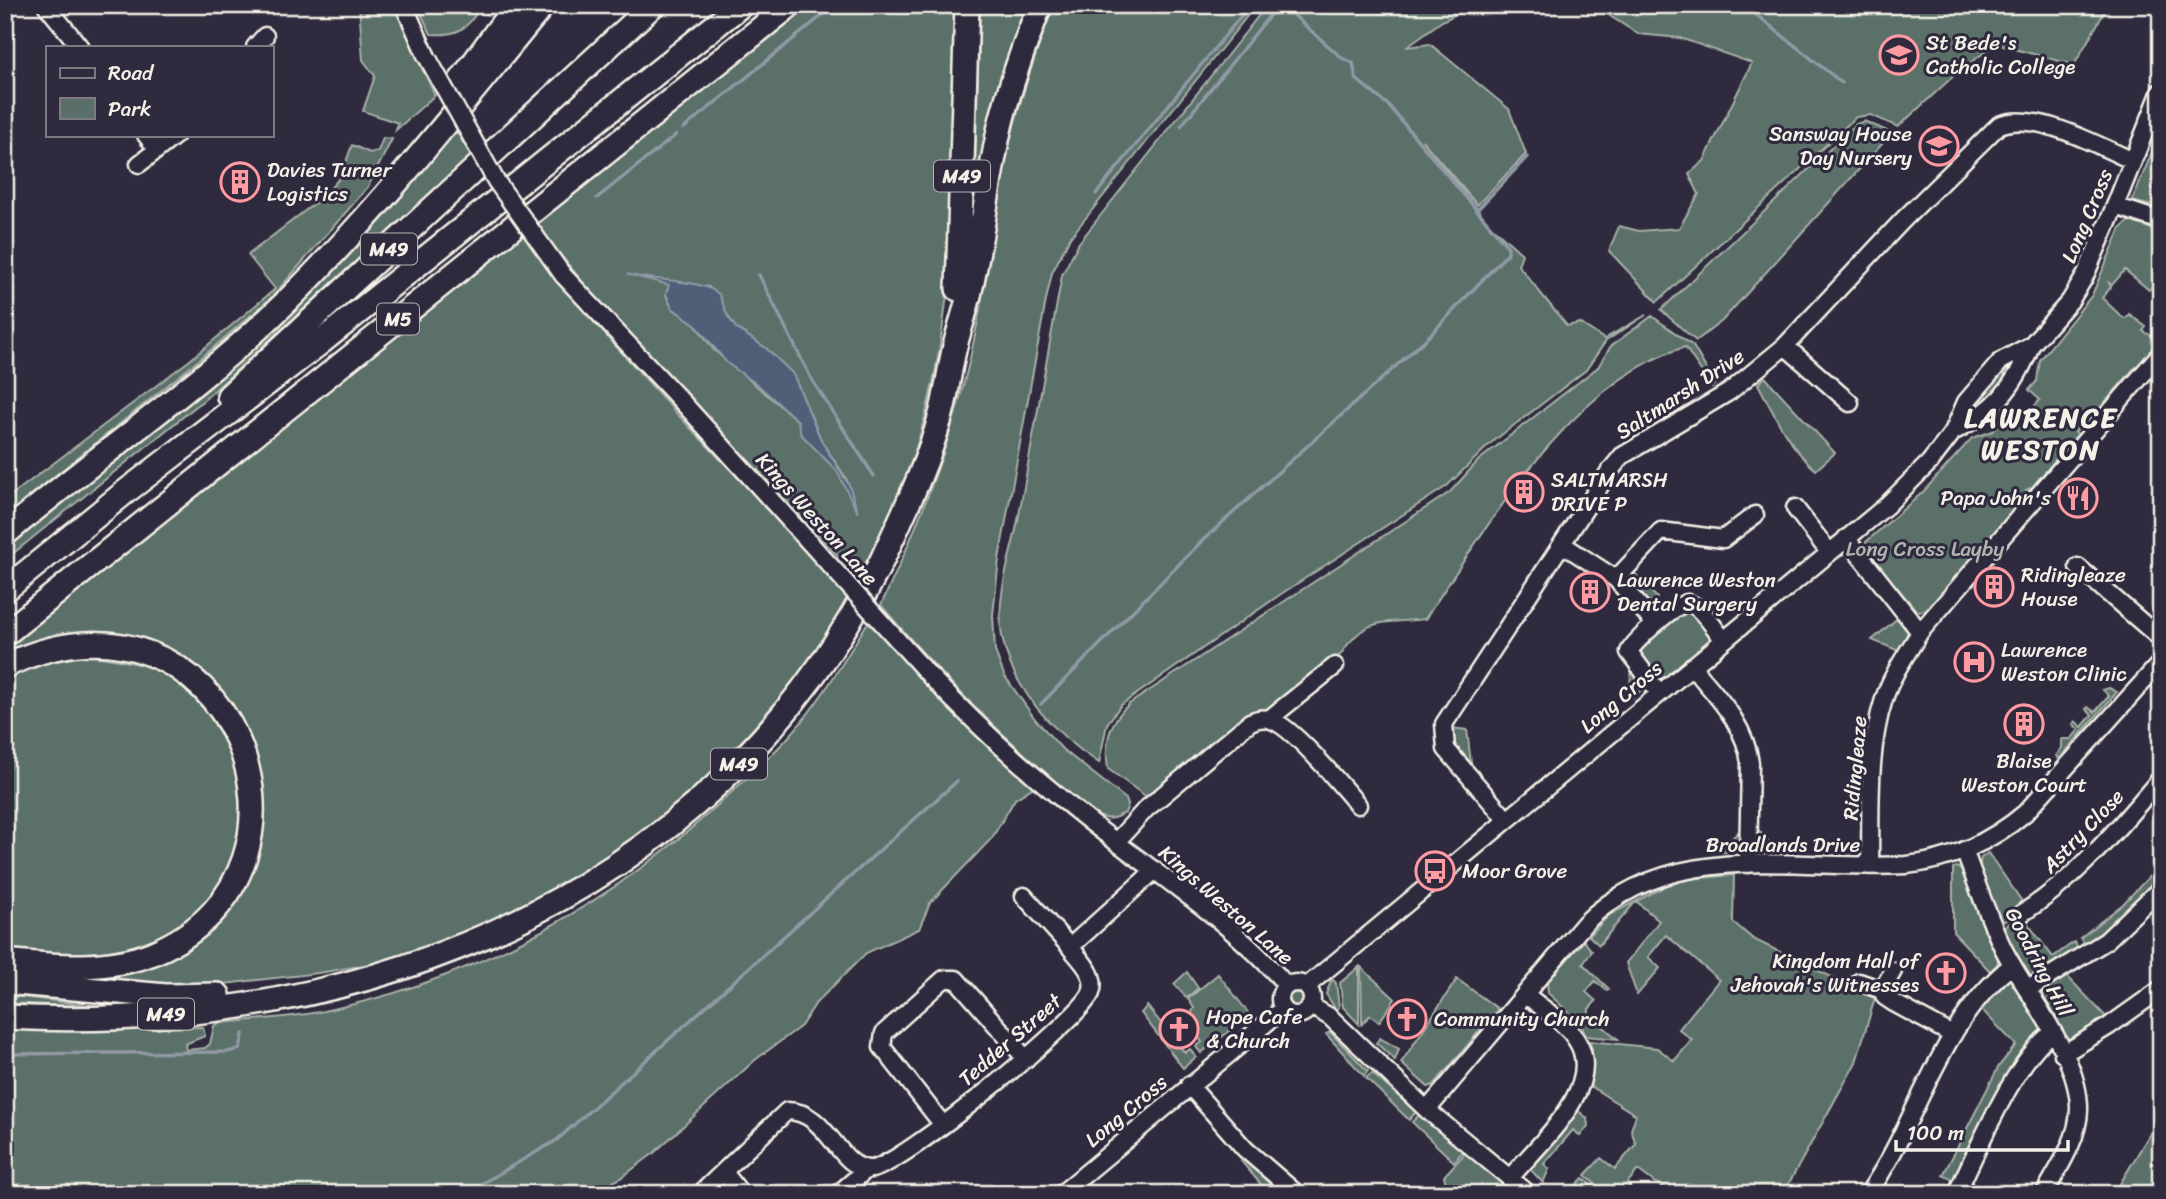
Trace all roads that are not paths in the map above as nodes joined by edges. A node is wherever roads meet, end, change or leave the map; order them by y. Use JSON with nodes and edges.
{"nodes":[{"id":1,"x":46,"y":5,"type":"edge"},
{"id":2,"x":404,"y":5,"type":"edge"},
{"id":3,"x":516,"y":5,"type":"edge"},
{"id":4,"x":543,"y":5,"type":"edge"},
{"id":5,"x":653,"y":5,"type":"edge"},
{"id":6,"x":741,"y":5,"type":"edge"},
{"id":7,"x":790,"y":5,"type":"edge"},
{"id":8,"x":967,"y":5,"type":"edge"},
{"id":9,"x":1040,"y":5,"type":"edge"},
{"id":10,"x":79,"y":46,"type":"edge"},
{"id":11,"x":2161,"y":91,"type":"edge"},
{"id":12,"x":147,"y":136,"type":"edge"},
{"id":13,"x":175,"y":136,"type":"edge"},
{"id":14,"x":156,"y":149,"type":"junction"},
{"id":15,"x":2133,"y":161,"type":"junction"},
{"id":16,"x":139,"y":164,"type":"dead end"},
{"id":17,"x":2115,"y":206,"type":"junction"},
{"id":18,"x":369,"y":213,"type":"junction"},
{"id":19,"x":2161,"y":221,"type":"edge"},
{"id":20,"x":2031,"y":345,"type":"junction"},
{"id":21,"x":955,"y":346,"type":"junction"},
{"id":22,"x":1785,"y":346,"type":"junction"},
{"id":23,"x":2161,"y":353,"type":"edge"},
{"id":24,"x":1850,"y":403,"type":"dead end"},
{"id":25,"x":1953,"y":432,"type":"junction"},
{"id":26,"x":124,"y":493,"type":"junction"},
{"id":27,"x":1800,"y":509,"type":"dead end"},
{"id":28,"x":1755,"y":515,"type":"dead end"},
{"id":29,"x":1727,"y":516,"type":"dead end"},
{"id":30,"x":1739,"y":528,"type":"junction"},
{"id":31,"x":5,"y":534,"type":"edge"},
{"id":32,"x":1846,"y":538,"type":"junction"},
{"id":33,"x":1562,"y":544,"type":"junction"},
{"id":34,"x":1829,"y":552,"type":"junction"},
{"id":35,"x":2078,"y":567,"type":"dead end"},
{"id":36,"x":1616,"y":579,"type":"junction"},
{"id":37,"x":5,"y":590,"type":"edge"},
{"id":38,"x":1655,"y":624,"type":"junction"},
{"id":39,"x":1920,"y":632,"type":"junction"},
{"id":40,"x":5,"y":634,"type":"edge"},
{"id":41,"x":1723,"y":639,"type":"junction"},
{"id":42,"x":2161,"y":639,"type":"edge"},
{"id":43,"x":2161,"y":662,"type":"edge"},
{"id":44,"x":5,"y":666,"type":"edge"},
{"id":45,"x":1335,"y":666,"type":"dead end"},
{"id":46,"x":1692,"y":666,"type":"junction"},
{"id":47,"x":1659,"y":693,"type":"junction"},
{"id":48,"x":1269,"y":719,"type":"junction"},
{"id":49,"x":2161,"y":778,"type":"edge"},
{"id":50,"x":1358,"y":805,"type":"dead end"},
{"id":51,"x":1506,"y":820,"type":"junction"},
{"id":52,"x":1116,"y":842,"type":"junction"},
{"id":53,"x":1964,"y":850,"type":"junction"},
{"id":54,"x":1748,"y":864,"type":"junction"},
{"id":55,"x":1870,"y":866,"type":"junction"},
{"id":56,"x":1156,"y":870,"type":"junction"},
{"id":57,"x":2161,"y":888,"type":"edge"},
{"id":58,"x":1024,"y":895,"type":"dead end"},
{"id":59,"x":2025,"y":906,"type":"dead end"},
{"id":60,"x":1070,"y":947,"type":"junction"},
{"id":61,"x":5,"y":961,"type":"edge"},
{"id":62,"x":2012,"y":965,"type":"junction"},
{"id":63,"x":1892,"y":971,"type":"dead end"},
{"id":64,"x":5,"y":982,"type":"edge"},
{"id":65,"x":1859,"y":982,"type":"dead end"},
{"id":66,"x":1287,"y":986,"type":"junction"},
{"id":67,"x":1307,"y":986,"type":"junction"},
{"id":68,"x":326,"y":987,"type":"junction"},
{"id":69,"x":2161,"y":989,"type":"edge"},
{"id":70,"x":1882,"y":990,"type":"junction"},
{"id":71,"x":2027,"y":990,"type":"junction"},
{"id":72,"x":1525,"y":993,"type":"junction"},
{"id":73,"x":1311,"y":1006,"type":"junction"},
{"id":74,"x":1283,"y":1009,"type":"junction"},
{"id":75,"x":5,"y":1017,"type":"edge"},
{"id":76,"x":2052,"y":1033,"type":"junction"},
{"id":77,"x":1953,"y":1035,"type":"junction"},
{"id":78,"x":2063,"y":1054,"type":"junction"},
{"id":79,"x":1026,"y":1059,"type":"junction"},
{"id":80,"x":1189,"y":1086,"type":"junction"},
{"id":81,"x":1427,"y":1110,"type":"junction"},
{"id":82,"x":943,"y":1125,"type":"junction"},
{"id":83,"x":867,"y":1169,"type":"junction"},
{"id":84,"x":725,"y":1173,"type":"junction"},
{"id":85,"x":1510,"y":1178,"type":"junction"},
{"id":86,"x":700,"y":1194,"type":"edge"},
{"id":87,"x":741,"y":1194,"type":"edge"},
{"id":88,"x":838,"y":1194,"type":"edge"},
{"id":89,"x":1061,"y":1194,"type":"edge"},
{"id":90,"x":1297,"y":1194,"type":"edge"},
{"id":91,"x":1529,"y":1194,"type":"edge"},
{"id":92,"x":1868,"y":1194,"type":"edge"},
{"id":93,"x":1956,"y":1194,"type":"edge"},
{"id":94,"x":2044,"y":1194,"type":"edge"}],
"edges":[{"from":1,"to":10,"type":"street"},
{"from":2,"to":52,"type":"street","name":"Kings Weston Lane","bridge":true},
{"from":3,"to":18,"type":"highway"},
{"from":4,"to":18,"type":"highway"},
{"from":5,"to":26,"type":"highway","number":"M49"},
{"from":6,"to":26,"type":"highway","number":"M5"},
{"from":7,"to":40,"type":"highway","number":"M5"},
{"from":8,"to":21,"type":"highway","number":"M49"},
{"from":9,"to":21,"type":"highway"},
{"from":11,"to":15,"type":"street","name":"Long Cross"},
{"from":12,"to":14,"type":"street"},
{"from":13,"to":14,"type":"street"},
{"from":14,"to":16,"type":"street"},
{"from":15,"to":17,"type":"street","name":"Long Cross"},
{"from":15,"to":22,"type":"street","name":"Saltmarsh Drive"},
{"from":17,"to":19,"type":"street"},
{"from":17,"to":20,"type":"street","name":"Long Cross"},
{"from":18,"to":31,"type":"highway"},
{"from":20,"to":25,"type":"street","name":"Long Cross"},
{"from":20,"to":25,"type":"street","name":"Long Cross"},
{"from":21,"to":68,"type":"highway","number":"M49"},
{"from":22,"to":24,"type":"street"},
{"from":22,"to":33,"type":"street","name":"Saltmarsh Drive"},
{"from":23,"to":39,"type":"street","name":"Ridingleaze"},
{"from":25,"to":32,"type":"street","name":"Long Cross"},
{"from":26,"to":37,"type":"highway","number":"M5"},
{"from":27,"to":34,"type":"street"},
{"from":28,"to":30,"type":"street"},
{"from":29,"to":30,"type":"street"},
{"from":30,"to":36,"type":"street"},
{"from":32,"to":34,"type":"street","name":"Long Cross"},
{"from":32,"to":39,"type":"street"},
{"from":33,"to":36,"type":"street"},
{"from":33,"to":51,"type":"street","name":"Saltmarsh Drive"},
{"from":34,"to":41,"type":"street","name":"Long Cross"},
{"from":35,"to":42,"type":"street"},
{"from":36,"to":38,"type":"street"},
{"from":38,"to":41,"type":"street"},
{"from":38,"to":47,"type":"street"},
{"from":39,"to":55,"type":"street","name":"Ridingleaze"},
{"from":41,"to":46,"type":"street","name":"Long Cross"},
{"from":43,"to":53,"type":"street","name":"Broadlands Drive"},
{"from":44,"to":61,"type":"highway"},
{"from":45,"to":48,"type":"street"},
{"from":46,"to":47,"type":"street","name":"Long Cross"},
{"from":46,"to":54,"type":"street"},
{"from":47,"to":51,"type":"street","name":"Long Cross"},
{"from":48,"to":50,"type":"street"},
{"from":48,"to":52,"type":"street"},
{"from":49,"to":59,"type":"street","name":"Astry Close"},
{"from":51,"to":67,"type":"street","name":"Long Cross"},
{"from":52,"to":56,"type":"street","name":"Kings Weston Lane"},
{"from":53,"to":55,"type":"street","name":"Broadlands Drive"},
{"from":53,"to":62,"type":"street","name":"Goodring Hill"},
{"from":54,"to":55,"type":"street","name":"Broadlands Drive"},
{"from":54,"to":72,"type":"street","name":"Broadlands Drive"},
{"from":56,"to":60,"type":"street"},
{"from":56,"to":66,"type":"street","name":"Kings Weston Lane"},
{"from":57,"to":71,"type":"street"},
{"from":58,"to":60,"type":"street","name":"Tedder Street"},
{"from":60,"to":79,"type":"street","name":"Tedder Street"},
{"from":62,"to":71,"type":"street","name":"Goodring Hill"},
{"from":62,"to":77,"type":"street"},
{"from":63,"to":70,"type":"street"},
{"from":64,"to":68,"type":"highway"},
{"from":65,"to":70,"type":"street"},
{"from":66,"to":67,"type":"street"},
{"from":66,"to":74,"type":"street"},
{"from":67,"to":73,"type":"street"},
{"from":68,"to":75,"type":"highway","number":"M49"},
{"from":69,"to":78,"type":"street"},
{"from":70,"to":77,"type":"street"},
{"from":71,"to":76,"type":"street","name":"Goodring Hill"},
{"from":72,"to":81,"type":"street","name":"Broadlands Drive"},
{"from":72,"to":85,"type":"street"},
{"from":73,"to":74,"type":"street"},
{"from":73,"to":81,"type":"street"},
{"from":74,"to":80,"type":"street","name":"Long Cross"},
{"from":76,"to":78,"type":"street","name":"Goodring Hill"},
{"from":76,"to":93,"type":"street"},
{"from":77,"to":92,"type":"street"},
{"from":78,"to":94,"type":"street","name":"Goodring Hill"},
{"from":79,"to":82,"type":"street","name":"Tedder Street"},
{"from":79,"to":82,"type":"street"},
{"from":80,"to":89,"type":"street","name":"Long Cross"},
{"from":80,"to":90,"type":"street"},
{"from":81,"to":85,"type":"street"},
{"from":82,"to":83,"type":"street","name":"Tedder Street"},
{"from":83,"to":84,"type":"street"},
{"from":83,"to":88,"type":"street","name":"Tedder Street"},
{"from":84,"to":86,"type":"street"},
{"from":84,"to":87,"type":"street"},
{"from":85,"to":91,"type":"street"}]}
